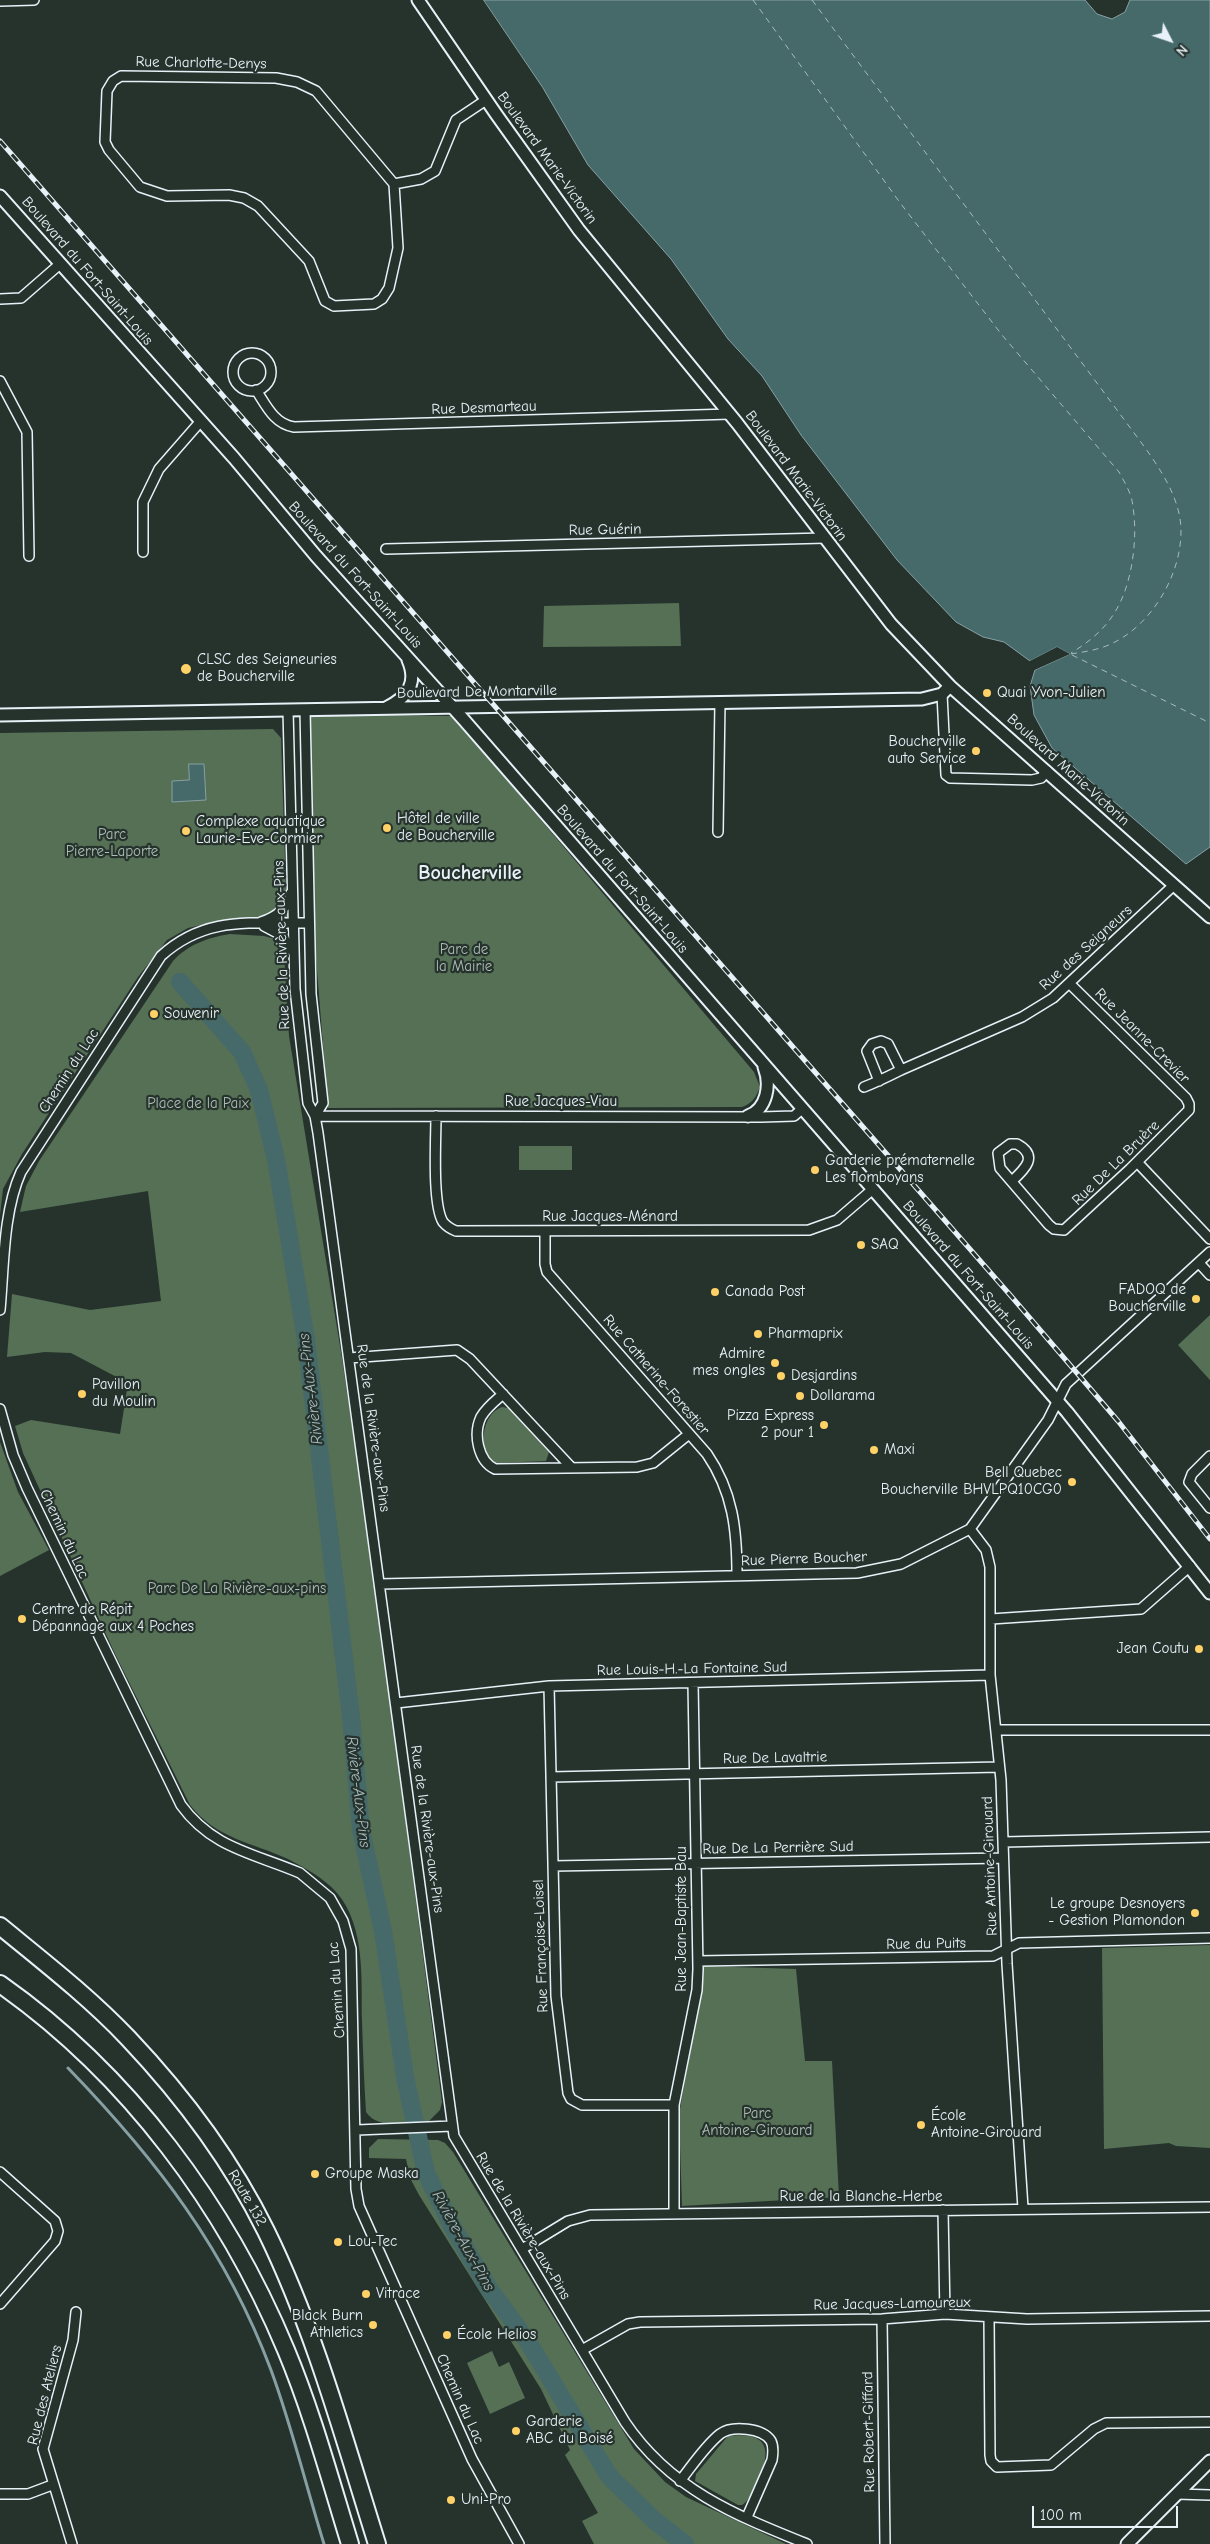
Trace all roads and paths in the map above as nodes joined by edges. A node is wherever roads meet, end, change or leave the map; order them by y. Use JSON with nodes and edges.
{"nodes":[{"id":1,"x":34,"y":0,"type":"edge"},
{"id":2,"x":418,"y":0,"type":"edge"},
{"id":3,"x":0,"y":1,"type":"edge"},
{"id":4,"x":486,"y":100,"type":"junction"},
{"id":5,"x":394,"y":184,"type":"junction"},
{"id":6,"x":0,"y":196,"type":"edge"},
{"id":7,"x":60,"y":264,"type":"junction"},
{"id":8,"x":0,"y":298,"type":"edge"},
{"id":9,"x":0,"y":382,"type":"edge"},
{"id":10,"x":256,"y":390,"type":"junction"},
{"id":11,"x":730,"y":414,"type":"junction"},
{"id":12,"x":200,"y":422,"type":"junction"},
{"id":13,"x":825,"y":538,"type":"junction"},
{"id":14,"x":386,"y":549,"type":"dead end"},
{"id":15,"x":143,"y":552,"type":"dead end"},
{"id":16,"x":29,"y":556,"type":"dead end"},
{"id":17,"x":407,"y":655,"type":"junction"},
{"id":18,"x":946,"y":690,"type":"junction"},
{"id":19,"x":720,"y":702,"type":"junction"},
{"id":20,"x":452,"y":707,"type":"junction"},
{"id":21,"x":385,"y":709,"type":"junction"},
{"id":22,"x":288,"y":710,"type":"junction"},
{"id":23,"x":305,"y":710,"type":"junction"},
{"id":24,"x":0,"y":715,"type":"edge"},
{"id":25,"x":1047,"y":771,"type":"junction"},
{"id":26,"x":718,"y":832,"type":"dead end"},
{"id":27,"x":293,"y":885,"type":"junction"},
{"id":28,"x":1174,"y":885,"type":"junction"},
{"id":29,"x":1210,"y":917,"type":"edge"},
{"id":30,"x":308,"y":923,"type":"junction"},
{"id":31,"x":256,"y":924,"type":"junction"},
{"id":32,"x":293,"y":924,"type":"junction"},
{"id":33,"x":294,"y":953,"type":"junction"},
{"id":34,"x":1070,"y":984,"type":"junction"},
{"id":35,"x":762,"y":1061,"type":"junction"},
{"id":36,"x":901,"y":1070,"type":"junction"},
{"id":37,"x":879,"y":1081,"type":"junction"},
{"id":38,"x":864,"y":1087,"type":"dead end"},
{"id":39,"x":803,"y":1108,"type":"junction"},
{"id":40,"x":1189,"y":1110,"type":"joint"},
{"id":41,"x":315,"y":1116,"type":"junction"},
{"id":42,"x":436,"y":1116,"type":"junction"},
{"id":43,"x":748,"y":1116,"type":"junction"},
{"id":44,"x":1137,"y":1162,"type":"junction"},
{"id":45,"x":1012,"y":1181,"type":"dead end"},
{"id":46,"x":873,"y":1189,"type":"junction"},
{"id":47,"x":545,"y":1231,"type":"junction"},
{"id":48,"x":1210,"y":1239,"type":"edge"},
{"id":49,"x":1210,"y":1252,"type":"edge"},
{"id":50,"x":1199,"y":1263,"type":"junction"},
{"id":51,"x":1210,"y":1275,"type":"edge"},
{"id":52,"x":0,"y":1310,"type":"edge"},
{"id":53,"x":349,"y":1358,"type":"junction"},
{"id":54,"x":503,"y":1394,"type":"junction"},
{"id":55,"x":1058,"y":1401,"type":"junction"},
{"id":56,"x":0,"y":1408,"type":"edge"},
{"id":57,"x":689,"y":1434,"type":"junction"},
{"id":58,"x":1210,"y":1456,"type":"edge"},
{"id":59,"x":571,"y":1468,"type":"junction"},
{"id":60,"x":1210,"y":1508,"type":"edge"},
{"id":61,"x":970,"y":1529,"type":"junction"},
{"id":62,"x":1190,"y":1566,"type":"junction"},
{"id":63,"x":737,"y":1575,"type":"junction"},
{"id":64,"x":380,"y":1584,"type":"junction"},
{"id":65,"x":1210,"y":1593,"type":"edge"},
{"id":66,"x":991,"y":1619,"type":"junction"},
{"id":67,"x":990,"y":1676,"type":"junction"},
{"id":68,"x":693,"y":1683,"type":"junction"},
{"id":69,"x":549,"y":1686,"type":"junction"},
{"id":70,"x":396,"y":1703,"type":"junction"},
{"id":71,"x":997,"y":1730,"type":"junction"},
{"id":72,"x":1210,"y":1730,"type":"edge"},
{"id":73,"x":999,"y":1767,"type":"junction"},
{"id":74,"x":694,"y":1774,"type":"junction"},
{"id":75,"x":551,"y":1777,"type":"junction"},
{"id":76,"x":1210,"y":1837,"type":"edge"},
{"id":77,"x":1004,"y":1842,"type":"junction"},
{"id":78,"x":1003,"y":1858,"type":"junction"},
{"id":79,"x":697,"y":1863,"type":"junction"},
{"id":80,"x":553,"y":1866,"type":"junction"},
{"id":81,"x":0,"y":1926,"type":"edge"},
{"id":82,"x":1210,"y":1938,"type":"edge"},
{"id":83,"x":1007,"y":1949,"type":"junction"},
{"id":84,"x":698,"y":1961,"type":"junction"},
{"id":85,"x":0,"y":1984,"type":"edge"},
{"id":86,"x":674,"y":2105,"type":"junction"},
{"id":87,"x":452,"y":2126,"type":"junction"},
{"id":88,"x":357,"y":2130,"type":"junction"},
{"id":89,"x":0,"y":2172,"type":"edge"},
{"id":90,"x":1210,"y":2207,"type":"edge"},
{"id":91,"x":1023,"y":2208,"type":"junction"},
{"id":92,"x":943,"y":2210,"type":"junction"},
{"id":93,"x":674,"y":2213,"type":"junction"},
{"id":94,"x":522,"y":2249,"type":"junction"},
{"id":95,"x":0,"y":2304,"type":"edge"},
{"id":96,"x":76,"y":2312,"type":"dead end"},
{"id":97,"x":944,"y":2314,"type":"junction"},
{"id":98,"x":1210,"y":2316,"type":"edge"},
{"id":99,"x":989,"y":2317,"type":"junction"},
{"id":100,"x":882,"y":2319,"type":"junction"},
{"id":101,"x":582,"y":2350,"type":"junction"},
{"id":102,"x":1210,"y":2422,"type":"edge"},
{"id":103,"x":1210,"y":2461,"type":"edge"},
{"id":104,"x":680,"y":2481,"type":"junction"},
{"id":105,"x":52,"y":2485,"type":"junction"},
{"id":106,"x":0,"y":2494,"type":"edge"},
{"id":107,"x":1177,"y":2494,"type":"junction"},
{"id":108,"x":1210,"y":2495,"type":"edge"},
{"id":109,"x":747,"y":2517,"type":"junction"},
{"id":110,"x":72,"y":2544,"type":"edge"},
{"id":111,"x":350,"y":2544,"type":"edge"},
{"id":112,"x":377,"y":2544,"type":"edge"},
{"id":113,"x":519,"y":2544,"type":"edge"},
{"id":114,"x":807,"y":2544,"type":"edge"},
{"id":115,"x":884,"y":2544,"type":"edge"},
{"id":116,"x":1127,"y":2544,"type":"edge"}],
"edges":[{"from":1,"to":3,"type":"street"},
{"from":2,"to":4,"type":"street","name":"Boulevard Marie-Victorin"},
{"from":4,"to":5,"type":"street"},
{"from":4,"to":11,"type":"street","name":"Boulevard Marie-Victorin"},
{"from":5,"to":5,"type":"street","name":"Rue Charlotte-Denys"},
{"from":6,"to":7,"type":"street","name":"Boulevard du Fort-Saint-Louis"},
{"from":7,"to":8,"type":"street"},
{"from":7,"to":12,"type":"street","name":"Boulevard du Fort-Saint-Louis"},
{"from":9,"to":16,"type":"street"},
{"from":10,"to":10,"type":"street","name":"Rue Desmarteau"},
{"from":10,"to":11,"type":"street","name":"Rue Desmarteau"},
{"from":11,"to":13,"type":"street","name":"Boulevard Marie-Victorin"},
{"from":12,"to":15,"type":"street"},
{"from":12,"to":17,"type":"street","name":"Boulevard du Fort-Saint-Louis"},
{"from":13,"to":14,"type":"street","name":"Rue Guérin"},
{"from":13,"to":18,"type":"street","name":"Boulevard Marie-Victorin"},
{"from":17,"to":20,"type":"street","name":"Boulevard du Fort-Saint-Louis"},
{"from":17,"to":21,"type":"street"},
{"from":18,"to":19,"type":"street","name":"Boulevard De Montarville"},
{"from":18,"to":25,"type":"street","name":"Boulevard Marie-Victorin"},
{"from":18,"to":25,"type":"street"},
{"from":19,"to":20,"type":"street","name":"Boulevard De Montarville"},
{"from":19,"to":26,"type":"street"},
{"from":20,"to":21,"type":"street","name":"Boulevard De Montarville"},
{"from":20,"to":35,"type":"street","name":"Boulevard du Fort-Saint-Louis"},
{"from":21,"to":23,"type":"street","name":"Boulevard De Montarville"},
{"from":22,"to":23,"type":"street","name":"Boulevard De Montarville"},
{"from":22,"to":24,"type":"street","name":"Boulevard De Montarville"},
{"from":22,"to":27,"type":"street","name":"Rue de la Rivière-aux-Pins"},
{"from":23,"to":30,"type":"street","name":"Rue de la Rivière-aux-Pins"},
{"from":25,"to":28,"type":"street","name":"Boulevard Marie-Victorin"},
{"from":27,"to":31,"type":"street","name":"Chemin du Lac"},
{"from":27,"to":32,"type":"street","name":"Rue de la Rivière-aux-Pins"},
{"from":28,"to":29,"type":"street","name":"Boulevard Marie-Victorin"},
{"from":28,"to":34,"type":"street","name":"Rue des Seigneurs"},
{"from":30,"to":32,"type":"street","name":"Chemin du Lac"},
{"from":30,"to":41,"type":"street","name":"Rue de la Rivière-aux-Pins"},
{"from":31,"to":32,"type":"street","name":"Chemin du Lac"},
{"from":31,"to":33,"type":"street","name":"Chemin du Lac"},
{"from":31,"to":52,"type":"street","name":"Chemin du Lac"},
{"from":32,"to":33,"type":"street","name":"Rue de la Rivière-aux-Pins"},
{"from":33,"to":41,"type":"street","name":"Rue de la Rivière-aux-Pins"},
{"from":34,"to":36,"type":"street","name":"Rue des Seigneurs"},
{"from":34,"to":40,"type":"street","name":"Rue Jeanne-Crevier"},
{"from":35,"to":39,"type":"street","name":"Boulevard du Fort-Saint-Louis"},
{"from":35,"to":43,"type":"street"},
{"from":36,"to":37,"type":"street","name":"Rue des Seigneurs"},
{"from":36,"to":37,"type":"street"},
{"from":37,"to":38,"type":"street","name":"Rue des Seigneurs"},
{"from":39,"to":43,"type":"street","name":"Rue Jacques-Viau"},
{"from":39,"to":46,"type":"street","name":"Boulevard du Fort-Saint-Louis"},
{"from":40,"to":44,"type":"street","name":"Rue De La Bruère"},
{"from":41,"to":42,"type":"street","name":"Rue Jacques-Viau"},
{"from":41,"to":53,"type":"street","name":"Rue de la Rivière-aux-Pins"},
{"from":42,"to":43,"type":"street","name":"Rue Jacques-Viau"},
{"from":42,"to":47,"type":"street","name":"Rue Jacques-Ménard"},
{"from":44,"to":45,"type":"street","name":"Rue De La Bruère"},
{"from":44,"to":48,"type":"street"},
{"from":46,"to":47,"type":"street","name":"Rue Jacques-Ménard"},
{"from":46,"to":55,"type":"street","name":"Boulevard du Fort-Saint-Louis"},
{"from":47,"to":57,"type":"street","name":"Rue Catherine-Forestier"},
{"from":49,"to":50,"type":"street","name":"Rue Pierre Boucher"},
{"from":50,"to":51,"type":"street"},
{"from":50,"to":55,"type":"street","name":"Rue Pierre Boucher"},
{"from":53,"to":54,"type":"street"},
{"from":53,"to":64,"type":"street","name":"Rue de la Rivière-aux-Pins"},
{"from":54,"to":59,"type":"street"},
{"from":54,"to":59,"type":"street"},
{"from":55,"to":61,"type":"street","name":"Rue Pierre Boucher"},
{"from":55,"to":62,"type":"street","name":"Boulevard du Fort-Saint-Louis"},
{"from":56,"to":88,"type":"street","name":"Chemin du Lac"},
{"from":57,"to":59,"type":"street"},
{"from":57,"to":63,"type":"street","name":"Rue Catherine-Forestier"},
{"from":58,"to":60,"type":"street"},
{"from":61,"to":63,"type":"street","name":"Rue Pierre Boucher"},
{"from":61,"to":66,"type":"street","name":"Rue Antoine-Girouard"},
{"from":62,"to":65,"type":"street","name":"Boulevard du Fort-Saint-Louis"},
{"from":62,"to":66,"type":"street"},
{"from":63,"to":64,"type":"street","name":"Rue Pierre Boucher"},
{"from":64,"to":70,"type":"street","name":"Rue de la Rivière-aux-Pins"},
{"from":66,"to":67,"type":"street","name":"Rue Antoine-Girouard"},
{"from":67,"to":68,"type":"street","name":"Rue Louis-H.-La Fontaine Sud"},
{"from":67,"to":71,"type":"street","name":"Rue Antoine-Girouard"},
{"from":68,"to":69,"type":"street","name":"Rue Louis-H.-La Fontaine Sud"},
{"from":68,"to":74,"type":"street","name":"Rue Jean-Baptiste Bau"},
{"from":69,"to":70,"type":"street","name":"Rue Louis-H.-La Fontaine Sud"},
{"from":69,"to":75,"type":"street","name":"Rue Françoise-Loisel"},
{"from":70,"to":87,"type":"street","name":"Rue de la Rivière-aux-Pins"},
{"from":71,"to":72,"type":"street"},
{"from":71,"to":73,"type":"street","name":"Rue Antoine-Girouard"},
{"from":73,"to":74,"type":"street","name":"Rue De Lavaltrie"},
{"from":73,"to":77,"type":"street","name":"Rue Antoine-Girouard"},
{"from":74,"to":75,"type":"street","name":"Rue De Lavaltrie"},
{"from":74,"to":79,"type":"street","name":"Rue Jean-Baptiste Bau"},
{"from":75,"to":80,"type":"street","name":"Rue Françoise-Loisel"},
{"from":76,"to":77,"type":"street"},
{"from":77,"to":78,"type":"street","name":"Rue Antoine-Girouard"},
{"from":78,"to":79,"type":"street","name":"Rue De La Perrière Sud"},
{"from":78,"to":83,"type":"street","name":"Rue Antoine-Girouard"},
{"from":79,"to":80,"type":"street","name":"Rue De La Perrière Sud"},
{"from":79,"to":84,"type":"street","name":"Rue Jean-Baptiste Bau"},
{"from":80,"to":86,"type":"street","name":"Rue Françoise-Loisel"},
{"from":81,"to":112,"type":"highway","name":"Route 132"},
{"from":82,"to":83,"type":"street","name":"Rue du Puits"},
{"from":83,"to":84,"type":"street","name":"Rue du Puits"},
{"from":83,"to":91,"type":"street","name":"Rue Antoine-Girouard"},
{"from":84,"to":86,"type":"street","name":"Rue Jean-Baptiste Bau"},
{"from":85,"to":111,"type":"highway"},
{"from":86,"to":93,"type":"street","name":"Rue Jean-Baptiste Bau"},
{"from":87,"to":88,"type":"street"},
{"from":87,"to":94,"type":"street","name":"Rue de la Rivière-aux-Pins"},
{"from":88,"to":113,"type":"street","name":"Chemin du Lac"},
{"from":89,"to":95,"type":"street"},
{"from":90,"to":91,"type":"street","name":"Rue de la Blanche-Herbe"},
{"from":91,"to":92,"type":"street","name":"Rue de la Blanche-Herbe"},
{"from":92,"to":93,"type":"street","name":"Rue de la Blanche-Herbe"},
{"from":92,"to":97,"type":"street"},
{"from":93,"to":94,"type":"street","name":"Rue de la Blanche-Herbe"},
{"from":94,"to":101,"type":"street","name":"Rue de la Rivière-aux-Pins"},
{"from":96,"to":105,"type":"street","name":"Rue des Ateliers"},
{"from":97,"to":99,"type":"street","name":"Rue Jacques-Lamoureux"},
{"from":97,"to":100,"type":"street","name":"Rue Jacques-Lamoureux"},
{"from":98,"to":99,"type":"street","name":"Rue Jacques-Lamoureux"},
{"from":99,"to":102,"type":"street"},
{"from":100,"to":101,"type":"street","name":"Rue Jacques-Lamoureux"},
{"from":100,"to":115,"type":"street","name":"Rue Robert-Giffard"},
{"from":101,"to":104,"type":"street","name":"Rue de la Rivière-aux-Pins"},
{"from":103,"to":107,"type":"street"},
{"from":104,"to":109,"type":"street","name":"Rue de la Rivière-aux-Pins"},
{"from":104,"to":109,"type":"street"},
{"from":105,"to":106,"type":"street"},
{"from":105,"to":110,"type":"street","name":"Rue des Ateliers"},
{"from":107,"to":108,"type":"street"},
{"from":107,"to":116,"type":"street"},
{"from":109,"to":114,"type":"street","name":"Rue de la Rivière-aux-Pins"}]}
